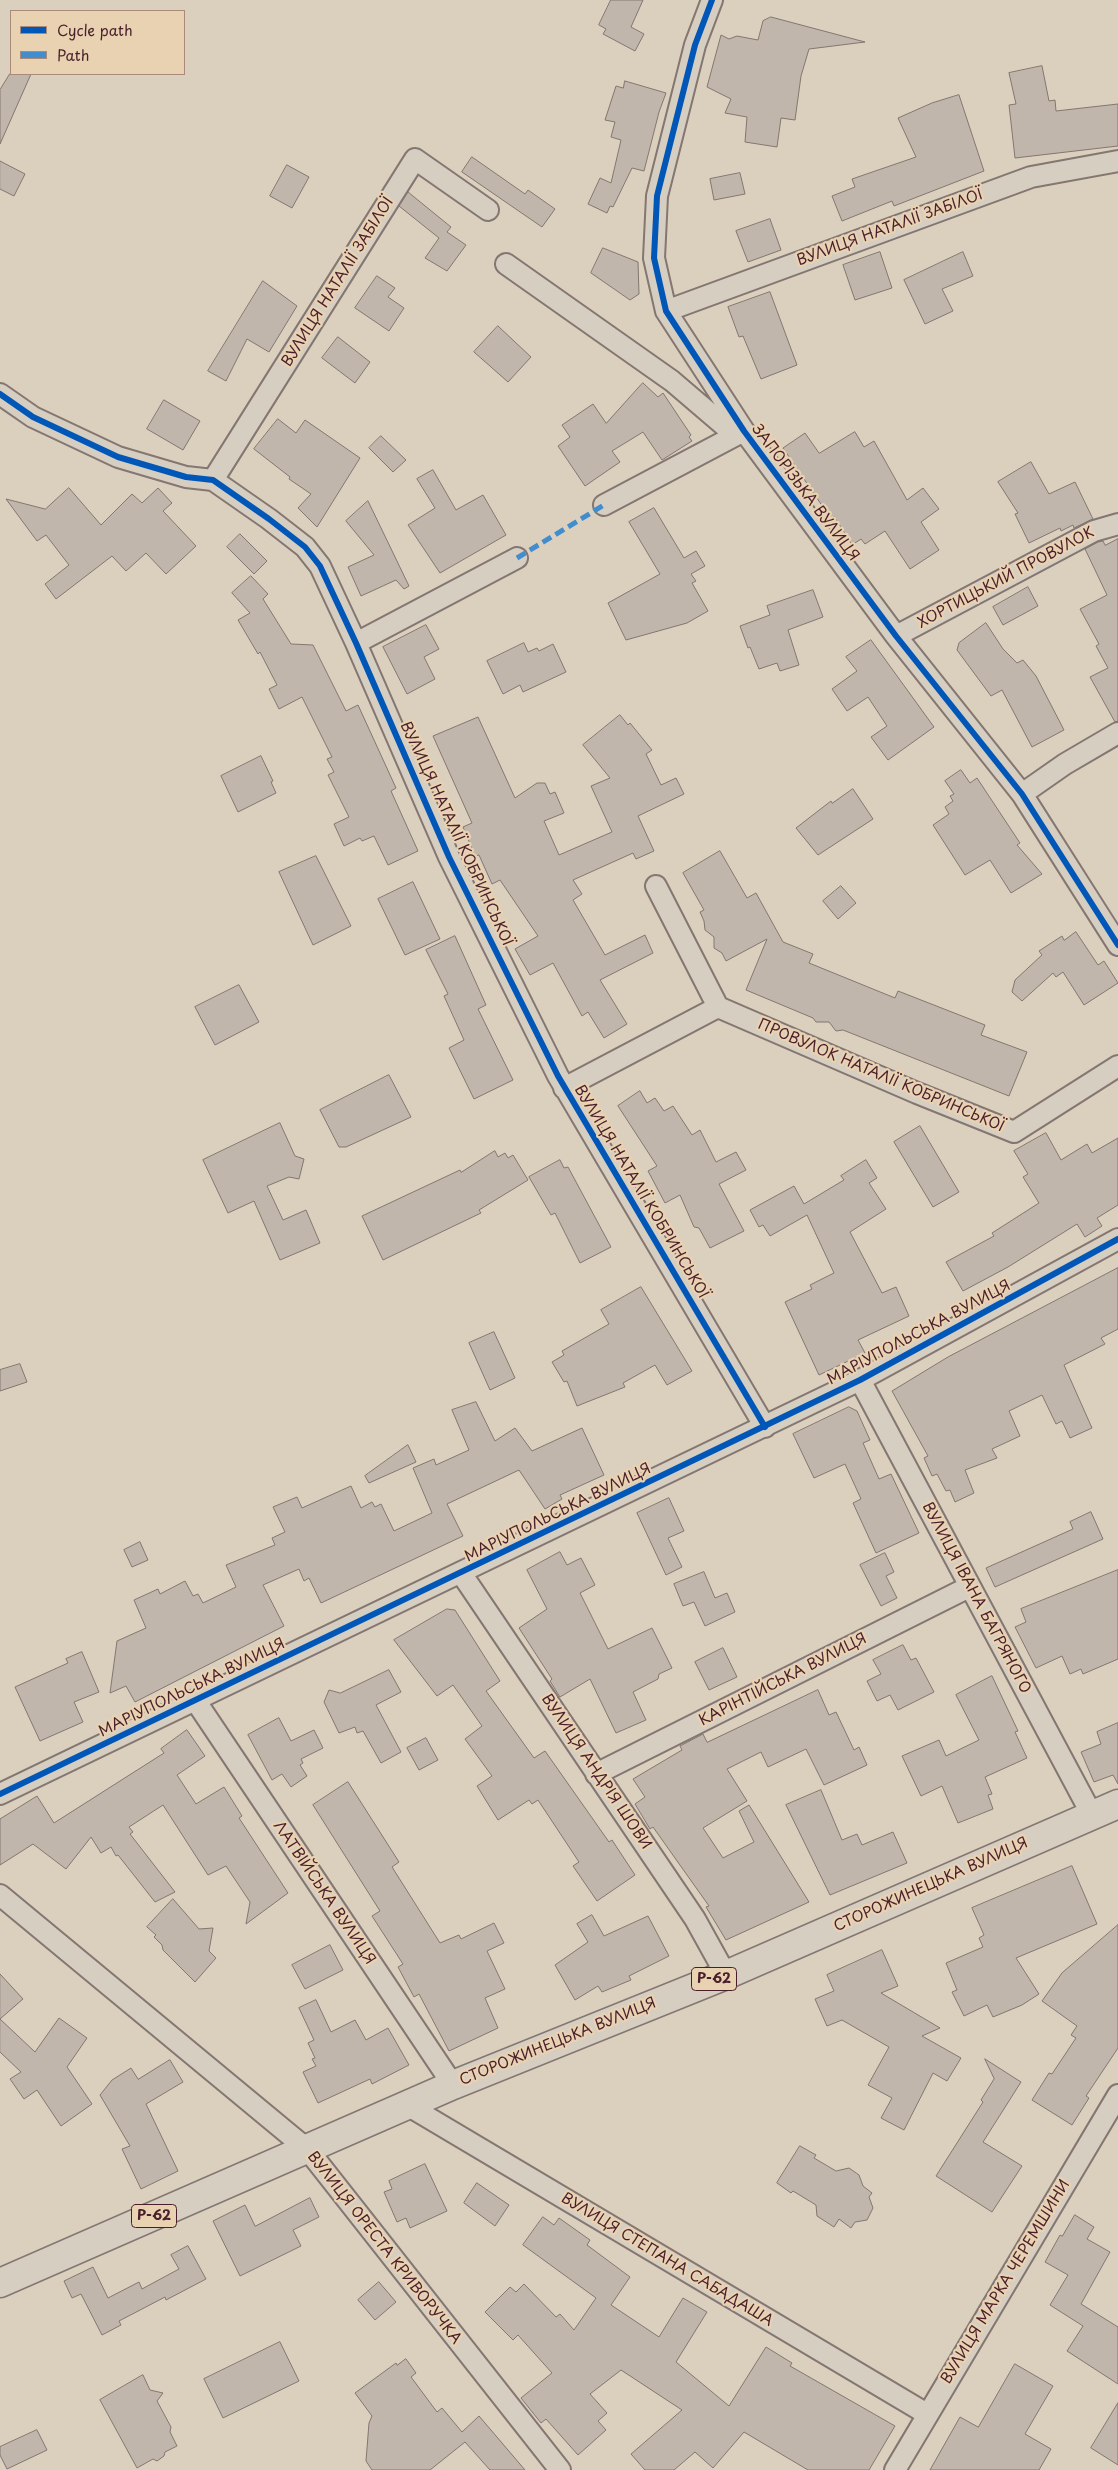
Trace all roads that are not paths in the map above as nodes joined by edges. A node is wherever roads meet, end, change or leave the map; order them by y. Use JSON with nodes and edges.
{"nodes":[{"id":1,"x":712,"y":0,"type":"edge"},
{"id":2,"x":1118,"y":161,"type":"edge"},
{"id":3,"x":488,"y":210,"type":"dead end"},
{"id":4,"x":506,"y":264,"type":"dead end"},
{"id":5,"x":666,"y":311,"type":"junction"},
{"id":6,"x":0,"y":394,"type":"edge"},
{"id":7,"x":744,"y":431,"type":"junction"},
{"id":8,"x":213,"y":480,"type":"junction"},
{"id":9,"x":604,"y":505,"type":"dead end"},
{"id":10,"x":1118,"y":524,"type":"edge"},
{"id":11,"x":518,"y":558,"type":"dead end"},
{"id":12,"x":896,"y":636,"type":"junction"},
{"id":13,"x":356,"y":643,"type":"junction"},
{"id":14,"x":1118,"y":733,"type":"edge"},
{"id":15,"x":1022,"y":794,"type":"junction"},
{"id":16,"x":656,"y":886,"type":"dead end"},
{"id":17,"x":1118,"y":945,"type":"edge"},
{"id":18,"x":718,"y":1006,"type":"junction"},
{"id":19,"x":1118,"y":1066,"type":"edge"},
{"id":20,"x":564,"y":1088,"type":"junction"},
{"id":21,"x":1118,"y":1239,"type":"edge"},
{"id":22,"x":860,"y":1380,"type":"junction"},
{"id":23,"x":765,"y":1427,"type":"junction"},
{"id":24,"x":461,"y":1573,"type":"junction"},
{"id":25,"x":969,"y":1587,"type":"junction"},
{"id":26,"x":195,"y":1700,"type":"junction"},
{"id":27,"x":596,"y":1774,"type":"junction"},
{"id":28,"x":0,"y":1794,"type":"edge"},
{"id":29,"x":1118,"y":1804,"type":"edge"},
{"id":30,"x":1092,"y":1815,"type":"junction"},
{"id":31,"x":0,"y":1895,"type":"edge"},
{"id":32,"x":726,"y":1975,"type":"junction"},
{"id":33,"x":453,"y":2085,"type":"junction"},
{"id":34,"x":1118,"y":2095,"type":"edge"},
{"id":35,"x":407,"y":2105,"type":"junction"},
{"id":36,"x":308,"y":2150,"type":"junction"},
{"id":37,"x":0,"y":2283,"type":"edge"},
{"id":38,"x":927,"y":2414,"type":"junction"},
{"id":39,"x":560,"y":2470,"type":"edge"},
{"id":40,"x":895,"y":2470,"type":"edge"}],
"edges":[{"from":1,"to":5,"type":"street","name":"ЗАПОРІЗЬКА ВУЛИЦЯ"},
{"from":2,"to":5,"type":"street","name":"ВУЛИЦЯ НАТАЛІЇ ЗАБІЛОЇ"},
{"from":3,"to":8,"type":"street","name":"ВУЛИЦЯ НАТАЛІЇ ЗАБІЛОЇ"},
{"from":4,"to":7,"type":"street"},
{"from":5,"to":7,"type":"street","name":"ЗАПОРІЗЬКА ВУЛИЦЯ"},
{"from":6,"to":8,"type":"street"},
{"from":7,"to":9,"type":"street"},
{"from":7,"to":12,"type":"street","name":"ЗАПОРІЗЬКА ВУЛИЦЯ"},
{"from":8,"to":13,"type":"street","name":"ВУЛИЦЯ НАТАЛІЇ КОБРИНСЬКОЇ"},
{"from":10,"to":12,"type":"street","name":"ХОРТИЦЬКИЙ ПРОВУЛОК"},
{"from":11,"to":13,"type":"street"},
{"from":12,"to":15,"type":"street","name":"ЗАПОРІЗЬКА ВУЛИЦЯ"},
{"from":13,"to":20,"type":"street","name":"ВУЛИЦЯ НАТАЛІЇ КОБРИНСЬКОЇ"},
{"from":14,"to":15,"type":"street"},
{"from":15,"to":17,"type":"street","name":"ЗАПОРІЗЬКА ВУЛИЦЯ"},
{"from":16,"to":18,"type":"street"},
{"from":18,"to":19,"type":"street","name":"ПРОВУЛОК НАТАЛІЇ КОБРИНСЬКОЇ"},
{"from":18,"to":20,"type":"street"},
{"from":20,"to":23,"type":"street","name":"ВУЛИЦЯ НАТАЛІЇ КОБРИНСЬКОЇ"},
{"from":21,"to":22,"type":"street","name":"МАРІУПОЛЬСЬКА ВУЛИЦЯ"},
{"from":22,"to":23,"type":"street","name":"МАРІУПОЛЬСЬКА ВУЛИЦЯ"},
{"from":22,"to":25,"type":"street","name":"ВУЛИЦЯ ІВАНА БАГРЯНОГО"},
{"from":23,"to":24,"type":"street","name":"МАРІУПОЛЬСЬКА ВУЛИЦЯ"},
{"from":24,"to":26,"type":"street","name":"МАРІУПОЛЬСЬКА ВУЛИЦЯ"},
{"from":24,"to":27,"type":"street","name":"ВУЛИЦЯ АНДРІЯ ШОВИ"},
{"from":25,"to":27,"type":"street","name":"КАРІНТІЙСЬКА ВУЛИЦЯ"},
{"from":25,"to":30,"type":"street","name":"ВУЛИЦЯ ІВАНА БАГРЯНОГО"},
{"from":26,"to":28,"type":"street","name":"МАРІУПОЛЬСЬКА ВУЛИЦЯ"},
{"from":26,"to":33,"type":"street","name":"ЛАТВІЙСЬКА ВУЛИЦЯ"},
{"from":27,"to":32,"type":"street","name":"ВУЛИЦЯ АНДРІЯ ШОВИ"},
{"from":29,"to":30,"type":"main road","name":"СТОРОЖИНЕЦЬКА ВУЛИЦЯ","number":"Р-62"},
{"from":30,"to":32,"type":"main road","name":"СТОРОЖИНЕЦЬКА ВУЛИЦЯ","number":"Р-62"},
{"from":31,"to":36,"type":"street","name":"ВУЛИЦЯ ОРЕСТА КРИВОРУЧКА"},
{"from":32,"to":33,"type":"main road","name":"СТОРОЖИНЕЦЬКА ВУЛИЦЯ","number":"Р-62"},
{"from":33,"to":35,"type":"main road","name":"СТОРОЖИНЕЦЬКА ВУЛИЦЯ","number":"Р-62"},
{"from":34,"to":38,"type":"street","name":"ВУЛИЦЯ МАРКА ЧЕРЕМШИНИ"},
{"from":35,"to":36,"type":"main road","name":"СТОРОЖИНЕЦЬКА ВУЛИЦЯ","number":"Р-62"},
{"from":35,"to":38,"type":"street","name":"ВУЛИЦЯ СТЕПАНА САБАДАША"},
{"from":36,"to":37,"type":"main road","name":"СТОРОЖИНЕЦЬКА ВУЛИЦЯ","number":"Р-62"},
{"from":36,"to":39,"type":"street","name":"ВУЛИЦЯ ОРЕСТА КРИВОРУЧКА"},
{"from":38,"to":40,"type":"street","name":"ВУЛИЦЯ МАРКА ЧЕРЕМШИНИ"}]}
